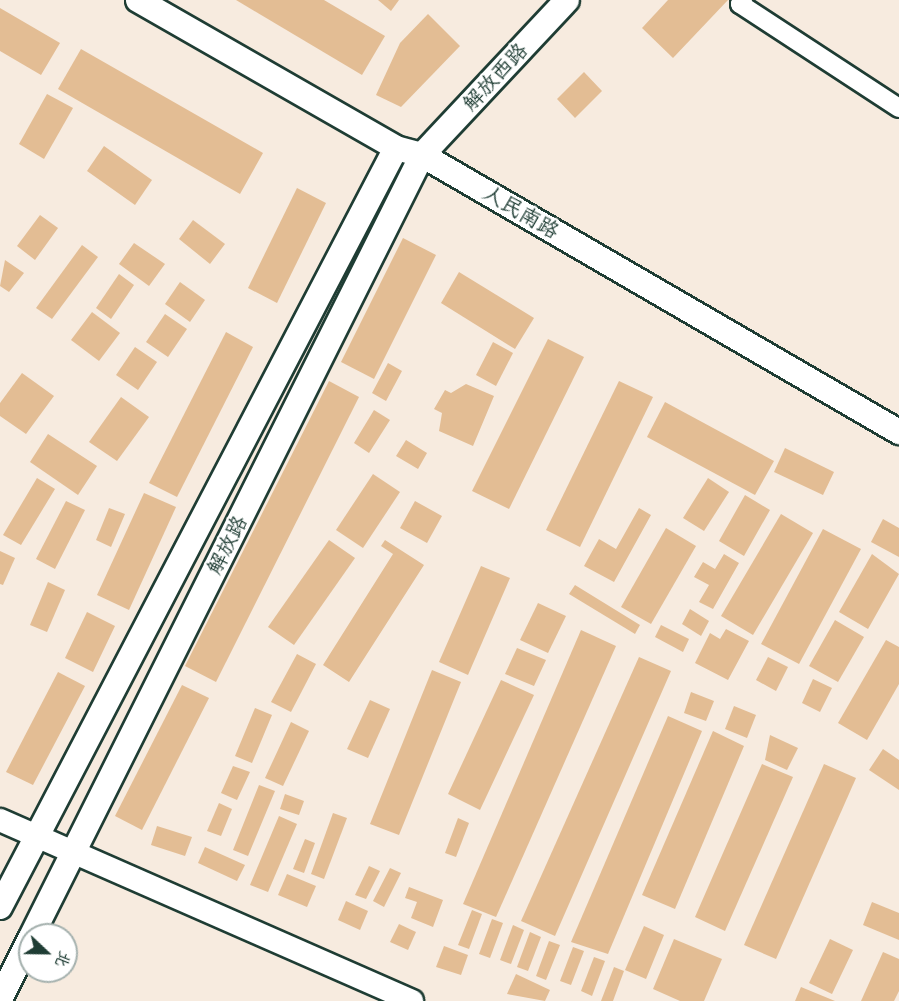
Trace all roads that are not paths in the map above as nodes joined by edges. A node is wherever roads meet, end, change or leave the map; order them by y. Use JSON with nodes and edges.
{"nodes":[{"id":1,"x":138,"y":0,"type":"edge"},
{"id":2,"x":567,"y":0,"type":"edge"},
{"id":3,"x":743,"y":0,"type":"edge"},
{"id":4,"x":899,"y":108,"type":"edge"},
{"id":5,"x":396,"y":148,"type":"junction"},
{"id":6,"x":422,"y":155,"type":"junction"},
{"id":7,"x":899,"y":432,"type":"edge"},
{"id":8,"x":0,"y":820,"type":"edge"},
{"id":9,"x":35,"y":837,"type":"junction"},
{"id":10,"x":73,"y":853,"type":"junction"},
{"id":11,"x":0,"y":907,"type":"edge"},
{"id":12,"x":38,"y":923,"type":"edge"},
{"id":13,"x":18,"y":963,"type":"edge"},
{"id":14,"x":0,"y":999,"type":"edge"},
{"id":15,"x":412,"y":1001,"type":"edge"}],
"edges":[{"from":1,"to":5,"type":"main road","name":"人民南路"},
{"from":2,"to":6,"type":"main road","name":"解放西路"},
{"from":3,"to":4,"type":"street"},
{"from":5,"to":6,"type":"main road","name":"人民南路"},
{"from":5,"to":9,"type":"main road","name":"解放路"},
{"from":6,"to":7,"type":"main road","name":"人民南路"},
{"from":6,"to":10,"type":"main road","name":"解放路"},
{"from":8,"to":9,"type":"street"},
{"from":9,"to":10,"type":"street"},
{"from":9,"to":11,"type":"main road","name":"解放路"},
{"from":10,"to":12,"type":"main road","name":"解放路"},
{"from":10,"to":15,"type":"street"},
{"from":13,"to":14,"type":"main road","name":"解放路"}]}
